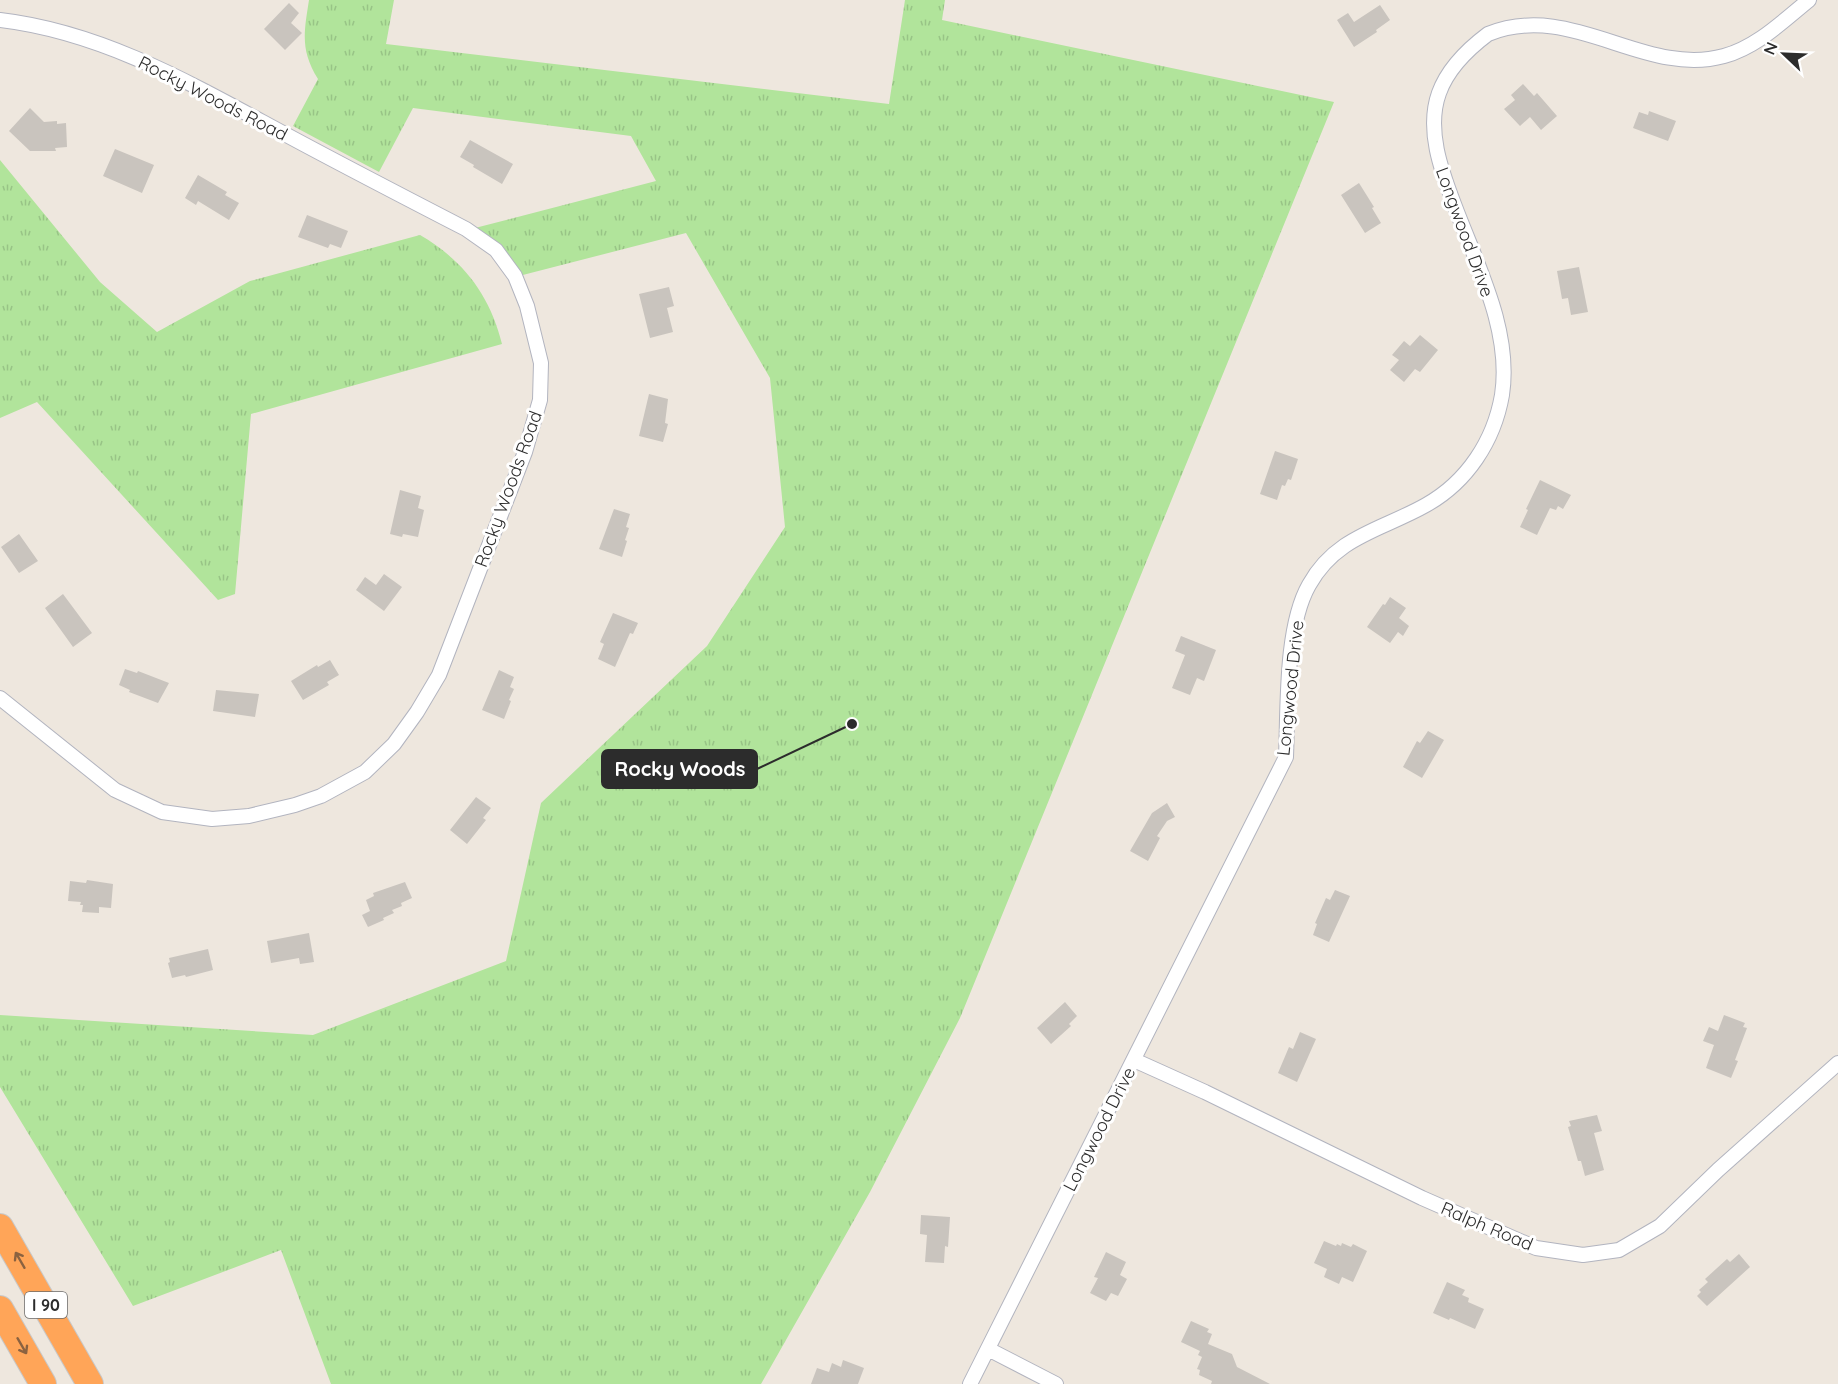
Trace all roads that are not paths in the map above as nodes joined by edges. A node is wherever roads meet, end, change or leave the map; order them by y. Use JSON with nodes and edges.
{"nodes":[{"id":1,"x":1809,"y":0,"type":"edge"},
{"id":2,"x":0,"y":20,"type":"edge"},
{"id":3,"x":0,"y":699,"type":"edge"},
{"id":4,"x":1134,"y":1060,"type":"junction"},
{"id":5,"x":1838,"y":1063,"type":"edge"},
{"id":6,"x":0,"y":1227,"type":"edge"},
{"id":7,"x":0,"y":1309,"type":"edge"},
{"id":8,"x":988,"y":1349,"type":"junction"},
{"id":9,"x":43,"y":1384,"type":"edge"},
{"id":10,"x":90,"y":1384,"type":"edge"},
{"id":11,"x":970,"y":1384,"type":"edge"},
{"id":12,"x":1056,"y":1384,"type":"edge"}],
"edges":[{"from":1,"to":4,"type":"street","name":"Longwood Drive"},
{"from":2,"to":3,"type":"street","name":"Rocky Woods Road"},
{"from":4,"to":5,"type":"street","name":"Ralph Road"},
{"from":4,"to":8,"type":"street","name":"Longwood Drive"},
{"from":10,"to":6,"type":"highway","number":"I 90","one_way":true},
{"from":7,"to":9,"type":"highway","number":"I 90","one_way":true},
{"from":8,"to":11,"type":"street","name":"Longwood Drive"},
{"from":8,"to":12,"type":"street"}]}
